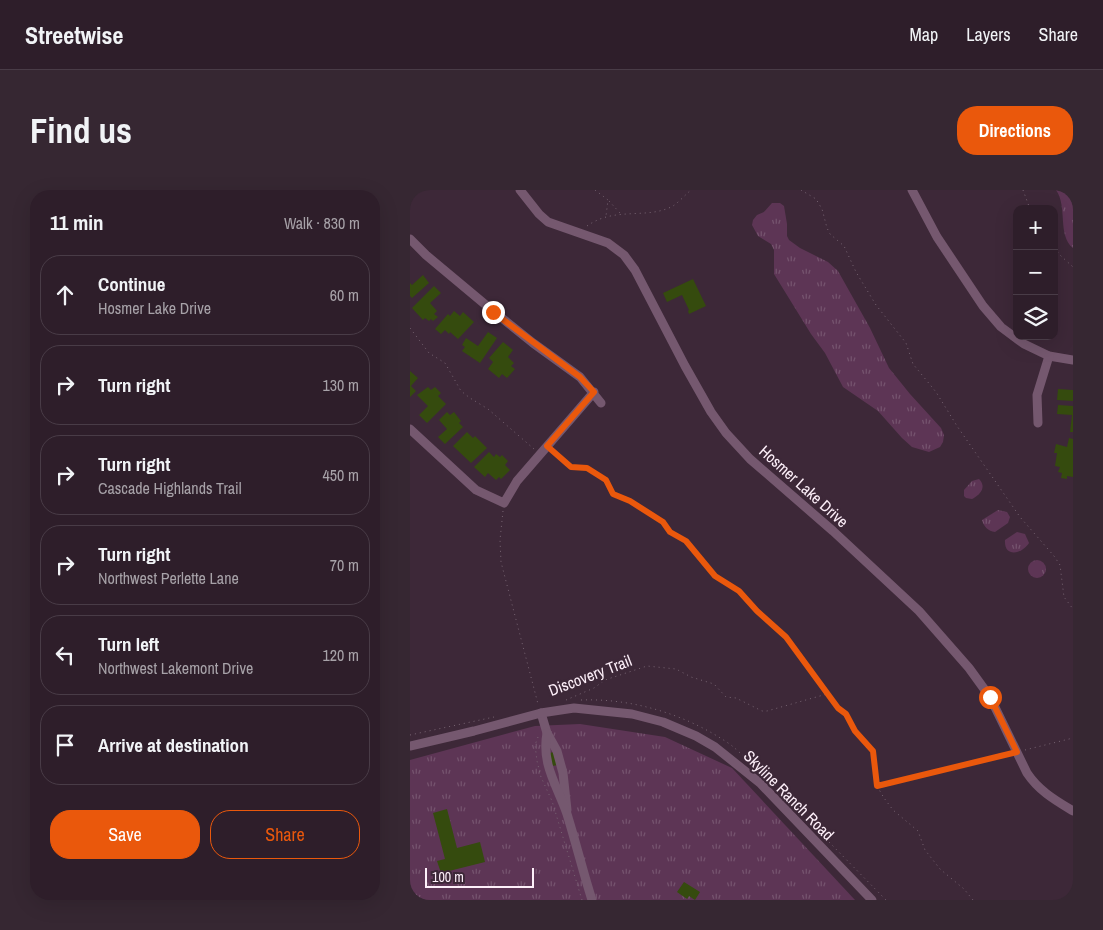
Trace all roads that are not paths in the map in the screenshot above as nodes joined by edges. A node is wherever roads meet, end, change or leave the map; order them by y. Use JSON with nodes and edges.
{"nodes":[{"id":1,"x":520,"y":190,"type":"edge"},
{"id":2,"x":912,"y":190,"type":"edge"},
{"id":3,"x":410,"y":239,"type":"edge"},
{"id":4,"x":1049,"y":356,"type":"junction"},
{"id":5,"x":1073,"y":360,"type":"edge"},
{"id":6,"x":594,"y":392,"type":"junction"},
{"id":7,"x":601,"y":403,"type":"dead end"},
{"id":8,"x":1038,"y":423,"type":"dead end"},
{"id":9,"x":410,"y":429,"type":"edge"},
{"id":10,"x":541,"y":713,"type":"junction"},
{"id":11,"x":410,"y":746,"type":"edge"},
{"id":12,"x":1073,"y":810,"type":"edge"},
{"id":13,"x":592,"y":900,"type":"edge"},
{"id":14,"x":872,"y":900,"type":"edge"}],
"edges":[{"from":1,"to":12,"type":"street","name":"Hosmer Lake Drive"},
{"from":2,"to":4,"type":"street"},
{"from":3,"to":6,"type":"street"},
{"from":4,"to":5,"type":"street"},
{"from":4,"to":8,"type":"street"},
{"from":6,"to":7,"type":"street"},
{"from":6,"to":9,"type":"street"},
{"from":10,"to":11,"type":"street","name":"Skyline Ranch Road"},
{"from":10,"to":13,"type":"street"},
{"from":10,"to":14,"type":"street","name":"Skyline Ranch Road"}]}
